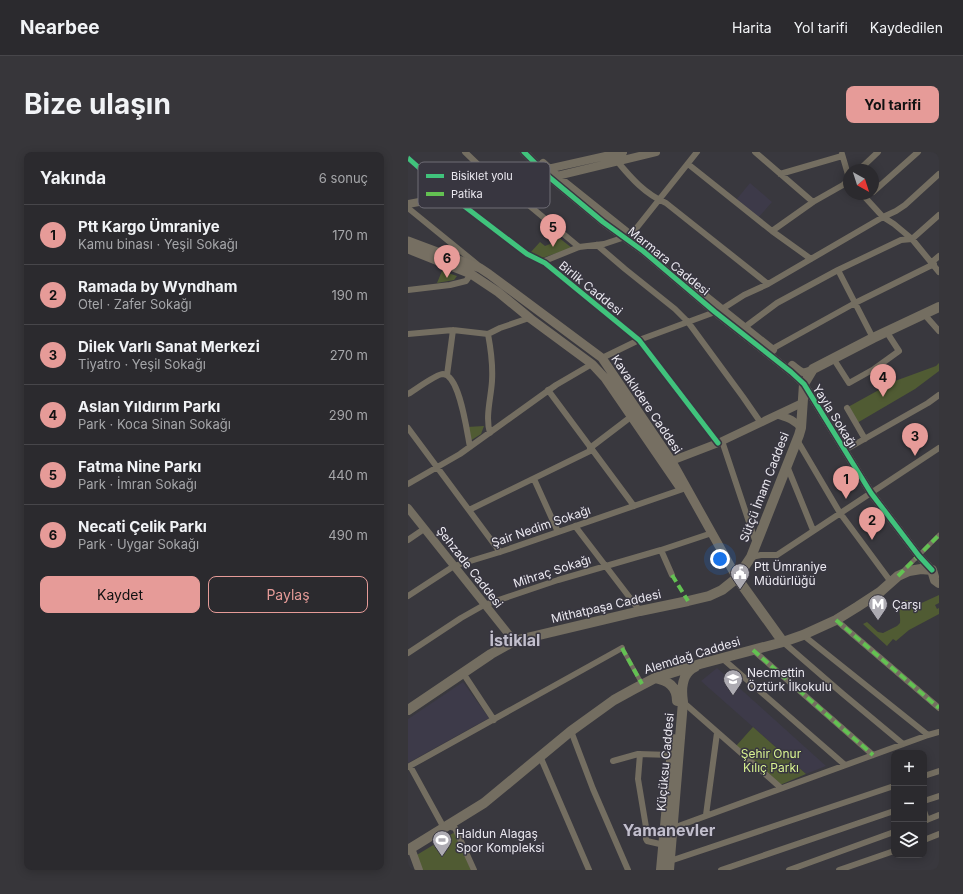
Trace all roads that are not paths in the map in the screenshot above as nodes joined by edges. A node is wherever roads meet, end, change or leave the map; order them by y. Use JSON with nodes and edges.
{"nodes":[{"id":1,"x":465,"y":152,"type":"edge"},
{"id":2,"x":524,"y":152,"type":"edge"},
{"id":3,"x":532,"y":152,"type":"edge"},
{"id":4,"x":623,"y":152,"type":"edge"},
{"id":5,"x":656,"y":152,"type":"edge"},
{"id":6,"x":697,"y":152,"type":"edge"},
{"id":7,"x":755,"y":152,"type":"edge"},
{"id":8,"x":878,"y":152,"type":"edge"},
{"id":9,"x":918,"y":152,"type":"edge"},
{"id":10,"x":608,"y":153,"type":"edge"},
{"id":11,"x":842,"y":154,"type":"edge"},
{"id":12,"x":408,"y":158,"type":"edge"},
{"id":13,"x":617,"y":161,"type":"junction"},
{"id":14,"x":475,"y":162,"type":"edge"},
{"id":15,"x":536,"y":162,"type":"edge"},
{"id":16,"x":541,"y":162,"type":"edge"},
{"id":17,"x":688,"y":164,"type":"junction"},
{"id":18,"x":845,"y":164,"type":"edge"},
{"id":19,"x":865,"y":164,"type":"edge"},
{"id":20,"x":418,"y":167,"type":"edge"},
{"id":21,"x":550,"y":173,"type":"junction"},
{"id":22,"x":780,"y":174,"type":"junction"},
{"id":23,"x":939,"y":174,"type":"edge"},
{"id":24,"x":843,"y":185,"type":"edge"},
{"id":25,"x":879,"y":186,"type":"edge"},
{"id":26,"x":658,"y":200,"type":"junction"},
{"id":27,"x":871,"y":200,"type":"edge"},
{"id":28,"x":418,"y":202,"type":"edge"},
{"id":29,"x":813,"y":202,"type":"junction"},
{"id":30,"x":408,"y":204,"type":"edge"},
{"id":31,"x":408,"y":208,"type":"edge"},
{"id":32,"x":467,"y":208,"type":"edge"},
{"id":33,"x":533,"y":208,"type":"edge"},
{"id":34,"x":939,"y":215,"type":"edge"},
{"id":35,"x":883,"y":217,"type":"junction"},
{"id":36,"x":772,"y":230,"type":"junction"},
{"id":37,"x":627,"y":236,"type":"junction"},
{"id":38,"x":912,"y":239,"type":"junction"},
{"id":39,"x":408,"y":241,"type":"edge"},
{"id":40,"x":597,"y":245,"type":"junction"},
{"id":41,"x":579,"y":247,"type":"junction"},
{"id":42,"x":408,"y":249,"type":"edge"},
{"id":43,"x":939,"y":256,"type":"edge"},
{"id":44,"x":811,"y":259,"type":"junction"},
{"id":45,"x":542,"y":262,"type":"junction"},
{"id":46,"x":933,"y":263,"type":"junction"},
{"id":47,"x":472,"y":270,"type":"junction"},
{"id":48,"x":838,"y":270,"type":"junction"},
{"id":49,"x":939,"y":272,"type":"edge"},
{"id":50,"x":489,"y":274,"type":"junction"},
{"id":51,"x":483,"y":282,"type":"junction"},
{"id":52,"x":768,"y":284,"type":"junction"},
{"id":53,"x":408,"y":290,"type":"edge"},
{"id":54,"x":855,"y":304,"type":"junction"},
{"id":55,"x":939,"y":307,"type":"edge"},
{"id":56,"x":718,"y":310,"type":"junction"},
{"id":57,"x":924,"y":314,"type":"junction"},
{"id":58,"x":529,"y":318,"type":"junction"},
{"id":59,"x":688,"y":322,"type":"junction"},
{"id":60,"x":745,"y":327,"type":"junction"},
{"id":61,"x":453,"y":330,"type":"junction"},
{"id":62,"x":886,"y":331,"type":"junction"},
{"id":63,"x":939,"y":331,"type":"edge"},
{"id":64,"x":408,"y":334,"type":"edge"},
{"id":65,"x":488,"y":334,"type":"junction"},
{"id":66,"x":872,"y":338,"type":"junction"},
{"id":67,"x":639,"y":340,"type":"junction"},
{"id":68,"x":772,"y":349,"type":"junction"},
{"id":69,"x":602,"y":358,"type":"junction"},
{"id":70,"x":833,"y":358,"type":"junction"},
{"id":71,"x":592,"y":364,"type":"junction"},
{"id":72,"x":813,"y":369,"type":"junction"},
{"id":73,"x":447,"y":375,"type":"junction"},
{"id":74,"x":804,"y":384,"type":"junction"},
{"id":75,"x":548,"y":390,"type":"junction"},
{"id":76,"x":408,"y":394,"type":"edge"},
{"id":77,"x":939,"y":395,"type":"edge"},
{"id":78,"x":802,"y":403,"type":"junction"},
{"id":79,"x":847,"y":408,"type":"dead end"},
{"id":80,"x":779,"y":415,"type":"junction"},
{"id":81,"x":632,"y":416,"type":"junction"},
{"id":82,"x":761,"y":423,"type":"junction"},
{"id":83,"x":408,"y":428,"type":"edge"},
{"id":84,"x":801,"y":428,"type":"junction"},
{"id":85,"x":490,"y":433,"type":"junction"},
{"id":86,"x":865,"y":439,"type":"junction"},
{"id":87,"x":797,"y":440,"type":"junction"},
{"id":88,"x":720,"y":442,"type":"junction"},
{"id":89,"x":470,"y":447,"type":"junction"},
{"id":90,"x":939,"y":448,"type":"edge"},
{"id":91,"x":591,"y":449,"type":"junction"},
{"id":92,"x":845,"y":450,"type":"junction"},
{"id":93,"x":668,"y":462,"type":"junction"},
{"id":94,"x":787,"y":466,"type":"junction"},
{"id":95,"x":438,"y":467,"type":"junction"},
{"id":96,"x":534,"y":479,"type":"junction"},
{"id":97,"x":408,"y":484,"type":"edge"},
{"id":98,"x":684,"y":489,"type":"junction"},
{"id":99,"x":872,"y":493,"type":"junction"},
{"id":100,"x":634,"y":506,"type":"junction"},
{"id":101,"x":408,"y":508,"type":"edge"},
{"id":102,"x":469,"y":510,"type":"junction"},
{"id":103,"x":840,"y":513,"type":"junction"},
{"id":104,"x":575,"y":526,"type":"junction"},
{"id":105,"x":424,"y":529,"type":"junction"},
{"id":106,"x":813,"y":530,"type":"junction"},
{"id":107,"x":558,"y":532,"type":"junction"},
{"id":108,"x":710,"y":534,"type":"junction"},
{"id":109,"x":939,"y":535,"type":"edge"},
{"id":110,"x":408,"y":540,"type":"edge"},
{"id":111,"x":756,"y":543,"type":"junction"},
{"id":112,"x":661,"y":550,"type":"junction"},
{"id":113,"x":500,"y":552,"type":"junction"},
{"id":114,"x":919,"y":556,"type":"junction"},
{"id":115,"x":751,"y":557,"type":"junction"},
{"id":116,"x":454,"y":566,"type":"junction"},
{"id":117,"x":605,"y":566,"type":"junction"},
{"id":118,"x":936,"y":572,"type":"edge"},
{"id":119,"x":672,"y":575,"type":"dead end"},
{"id":120,"x":894,"y":579,"type":"junction"},
{"id":121,"x":734,"y":580,"type":"junction"},
{"id":122,"x":939,"y":583,"type":"edge"},
{"id":123,"x":408,"y":596,"type":"edge"},
{"id":124,"x":484,"y":605,"type":"junction"},
{"id":125,"x":640,"y":611,"type":"junction"},
{"id":126,"x":836,"y":620,"type":"junction"},
{"id":127,"x":803,"y":635,"type":"junction"},
{"id":128,"x":514,"y":641,"type":"junction"},
{"id":129,"x":783,"y":642,"type":"junction"},
{"id":130,"x":622,"y":648,"type":"joint"},
{"id":131,"x":753,"y":650,"type":"junction"},
{"id":132,"x":408,"y":653,"type":"edge"},
{"id":133,"x":723,"y":659,"type":"junction"},
{"id":134,"x":700,"y":664,"type":"junction"},
{"id":135,"x":463,"y":673,"type":"junction"},
{"id":136,"x":655,"y":678,"type":"junction"},
{"id":137,"x":642,"y":684,"type":"junction"},
{"id":138,"x":683,"y":702,"type":"junction"},
{"id":139,"x":939,"y":708,"type":"edge"},
{"id":140,"x":408,"y":710,"type":"edge"},
{"id":141,"x":494,"y":720,"type":"junction"},
{"id":142,"x":571,"y":731,"type":"junction"},
{"id":143,"x":939,"y":732,"type":"edge"},
{"id":144,"x":717,"y":733,"type":"junction"},
{"id":145,"x":928,"y":735,"type":"junction"},
{"id":146,"x":901,"y":745,"type":"junction"},
{"id":147,"x":901,"y":750,"type":"edge"},
{"id":148,"x":640,"y":754,"type":"junction"},
{"id":149,"x":671,"y":754,"type":"junction"},
{"id":150,"x":872,"y":755,"type":"junction"},
{"id":151,"x":540,"y":756,"type":"junction"},
{"id":152,"x":612,"y":761,"type":"dead end"},
{"id":153,"x":845,"y":764,"type":"junction"},
{"id":154,"x":409,"y":767,"type":"edge"},
{"id":155,"x":939,"y":771,"type":"edge"},
{"id":156,"x":927,"y":775,"type":"edge"},
{"id":157,"x":891,"y":787,"type":"edge"},
{"id":158,"x":781,"y":788,"type":"junction"},
{"id":159,"x":939,"y":796,"type":"edge"},
{"id":160,"x":927,"y":800,"type":"edge"},
{"id":161,"x":891,"y":812,"type":"edge"},
{"id":162,"x":706,"y":815,"type":"junction"},
{"id":163,"x":939,"y":815,"type":"edge"},
{"id":164,"x":927,"y":820,"type":"edge"},
{"id":165,"x":446,"y":827,"type":"junction"},
{"id":166,"x":669,"y":828,"type":"junction"},
{"id":167,"x":891,"y":833,"type":"edge"},
{"id":168,"x":939,"y":834,"type":"edge"},
{"id":169,"x":927,"y":839,"type":"edge"},
{"id":170,"x":664,"y":845,"type":"junction"},
{"id":171,"x":409,"y":847,"type":"edge"},
{"id":172,"x":891,"y":852,"type":"edge"},
{"id":173,"x":664,"y":868,"type":"edge"},
{"id":174,"x":797,"y":869,"type":"edge"},
{"id":175,"x":419,"y":870,"type":"edge"},
{"id":176,"x":474,"y":870,"type":"edge"},
{"id":177,"x":589,"y":870,"type":"edge"},
{"id":178,"x":628,"y":870,"type":"edge"},
{"id":179,"x":721,"y":870,"type":"edge"},
{"id":180,"x":789,"y":870,"type":"edge"},
{"id":181,"x":839,"y":870,"type":"edge"}],
"edges":[{"from":1,"to":14,"type":"street"},
{"from":2,"to":15,"type":"street","name":"Marmara Caddesi"},
{"from":3,"to":16,"type":"street","name":"Marmara Caddesi"},
{"from":4,"to":10,"type":"street"},
{"from":5,"to":13,"type":"street"},
{"from":6,"to":17,"type":"street"},
{"from":7,"to":22,"type":"street"},
{"from":8,"to":19,"type":"street"},
{"from":9,"to":25,"type":"street"},
{"from":10,"to":13,"type":"street"},
{"from":10,"to":21,"type":"street"},
{"from":11,"to":18,"type":"street"},
{"from":11,"to":22,"type":"street"},
{"from":12,"to":20,"type":"street","name":"Birlik Caddesi"},
{"from":13,"to":21,"type":"street"},
{"from":13,"to":26,"type":"street"},
{"from":17,"to":26,"type":"street"},
{"from":17,"to":36,"type":"street"},
{"from":21,"to":37,"type":"street","name":"Marmara Caddesi"},
{"from":22,"to":29,"type":"street"},
{"from":23,"to":35,"type":"street"},
{"from":24,"to":29,"type":"street"},
{"from":26,"to":37,"type":"street"},
{"from":26,"to":52,"type":"street"},
{"from":27,"to":35,"type":"street"},
{"from":28,"to":30,"type":"street"},
{"from":29,"to":36,"type":"street"},
{"from":31,"to":50,"type":"street"},
{"from":32,"to":45,"type":"street","name":"Birlik Caddesi"},
{"from":33,"to":41,"type":"street"},
{"from":34,"to":38,"type":"street"},
{"from":35,"to":38,"type":"street"},
{"from":35,"to":44,"type":"street"},
{"from":36,"to":44,"type":"street"},
{"from":37,"to":40,"type":"street"},
{"from":37,"to":56,"type":"street","name":"Marmara Caddesi"},
{"from":38,"to":46,"type":"street"},
{"from":38,"to":48,"type":"street"},
{"from":39,"to":47,"type":"main road","name":"Kavaklıdere Caddesi"},
{"from":40,"to":41,"type":"street"},
{"from":40,"to":59,"type":"street"},
{"from":41,"to":45,"type":"street"},
{"from":42,"to":47,"type":"main road","name":"Kavaklıdere Caddesi"},
{"from":43,"to":46,"type":"street"},
{"from":44,"to":52,"type":"street"},
{"from":45,"to":67,"type":"street","name":"Birlik Caddesi"},
{"from":46,"to":49,"type":"street"},
{"from":46,"to":54,"type":"street"},
{"from":47,"to":50,"type":"main road","name":"Kavaklıdere Caddesi"},
{"from":47,"to":51,"type":"main road","name":"Kavaklıdere Caddesi"},
{"from":47,"to":53,"type":"street"},
{"from":48,"to":54,"type":"street"},
{"from":48,"to":60,"type":"street"},
{"from":50,"to":51,"type":"main road"},
{"from":50,"to":69,"type":"main road","name":"Kavaklıdere Caddesi"},
{"from":51,"to":58,"type":"main road","name":"Kavaklıdere Caddesi"},
{"from":52,"to":56,"type":"street"},
{"from":54,"to":66,"type":"street"},
{"from":54,"to":68,"type":"street"},
{"from":55,"to":57,"type":"main road"},
{"from":56,"to":59,"type":"street"},
{"from":56,"to":60,"type":"street","name":"Marmara Caddesi"},
{"from":56,"to":74,"type":"street","name":"Marmara Caddesi"},
{"from":57,"to":62,"type":"main road"},
{"from":57,"to":63,"type":"street"},
{"from":58,"to":65,"type":"street"},
{"from":58,"to":71,"type":"main road","name":"Kavaklıdere Caddesi"},
{"from":59,"to":67,"type":"street"},
{"from":59,"to":82,"type":"street"},
{"from":60,"to":68,"type":"street","name":"Marmara Caddesi"},
{"from":61,"to":64,"type":"street"},
{"from":61,"to":65,"type":"street"},
{"from":61,"to":73,"type":"street"},
{"from":62,"to":66,"type":"main road"},
{"from":62,"to":70,"type":"street"},
{"from":65,"to":85,"type":"street"},
{"from":66,"to":70,"type":"main road"},
{"from":67,"to":69,"type":"street"},
{"from":67,"to":88,"type":"street","name":"Birlik Caddesi"},
{"from":68,"to":72,"type":"street","name":"Marmara Caddesi"},
{"from":69,"to":71,"type":"main road"},
{"from":69,"to":93,"type":"main road","name":"Kavaklıdere Caddesi"},
{"from":70,"to":72,"type":"main road"},
{"from":71,"to":75,"type":"street"},
{"from":71,"to":81,"type":"main road","name":"Kavaklıdere Caddesi"},
{"from":72,"to":74,"type":"main road","name":"Sütçü İmam Caddesi"},
{"from":73,"to":76,"type":"street"},
{"from":73,"to":89,"type":"street"},
{"from":74,"to":78,"type":"main road","name":"Sütçü İmam Caddesi"},
{"from":74,"to":92,"type":"street","name":"Yayla Sokağı"},
{"from":75,"to":85,"type":"street"},
{"from":75,"to":91,"type":"street"},
{"from":77,"to":86,"type":"street"},
{"from":78,"to":80,"type":"street"},
{"from":78,"to":84,"type":"main road","name":"Sütçü İmam Caddesi"},
{"from":79,"to":86,"type":"street"},
{"from":80,"to":82,"type":"street"},
{"from":80,"to":84,"type":"street"},
{"from":81,"to":91,"type":"street"},
{"from":81,"to":93,"type":"main road","name":"Kavaklıdere Caddesi"},
{"from":82,"to":88,"type":"street"},
{"from":83,"to":95,"type":"street"},
{"from":84,"to":87,"type":"main road","name":"Sütçü İmam Caddesi"},
{"from":85,"to":89,"type":"street"},
{"from":86,"to":92,"type":"street"},
{"from":87,"to":94,"type":"main road","name":"Sütçü İmam Caddesi"},
{"from":87,"to":103,"type":"street"},
{"from":88,"to":93,"type":"street"},
{"from":88,"to":111,"type":"street","name":"Birlik Caddesi"},
{"from":89,"to":95,"type":"street"},
{"from":90,"to":99,"type":"street"},
{"from":91,"to":96,"type":"street"},
{"from":91,"to":100,"type":"street"},
{"from":92,"to":99,"type":"street","name":"Yayla Sokağı"},
{"from":93,"to":98,"type":"main road","name":"Kavaklıdere Caddesi"},
{"from":94,"to":106,"type":"street"},
{"from":94,"to":111,"type":"main road","name":"Sütçü İmam Caddesi"},
{"from":95,"to":97,"type":"street"},
{"from":95,"to":102,"type":"street"},
{"from":96,"to":102,"type":"street"},
{"from":96,"to":107,"type":"street"},
{"from":98,"to":100,"type":"street","name":"Şair Nedim Sokağı"},
{"from":98,"to":108,"type":"main road","name":"Kavaklıdere Caddesi"},
{"from":99,"to":103,"type":"street"},
{"from":99,"to":114,"type":"street","name":"Yayla Sokağı"},
{"from":100,"to":104,"type":"street","name":"Şair Nedim Sokağı"},
{"from":101,"to":105,"type":"street","name":"Şehzade Caddesi"},
{"from":102,"to":113,"type":"street"},
{"from":103,"to":106,"type":"street"},
{"from":103,"to":120,"type":"street"},
{"from":104,"to":107,"type":"street","name":"Şair Nedim Sokağı"},
{"from":104,"to":117,"type":"street"},
{"from":105,"to":110,"type":"street"},
{"from":105,"to":116,"type":"street","name":"Şehzade Caddesi"},
{"from":106,"to":115,"type":"street"},
{"from":107,"to":113,"type":"street","name":"Şair Nedim Sokağı"},
{"from":108,"to":112,"type":"street","name":"Mihraç Sokağı"},
{"from":108,"to":121,"type":"main road","name":"Kavaklıdere Caddesi"},
{"from":109,"to":114,"type":"street","name":"Alemdağ Caddesi"},
{"from":111,"to":115,"type":"main road","name":"Sütçü İmam Caddesi"},
{"from":112,"to":117,"type":"street","name":"Mihraç Sokağı"},
{"from":112,"to":119,"type":"street"},
{"from":113,"to":116,"type":"street","name":"Şair Nedim Sokağı"},
{"from":114,"to":118,"type":"street","name":"Yayla Sokağı"},
{"from":114,"to":120,"type":"street","name":"Alemdağ Caddesi"},
{"from":115,"to":121,"type":"main road","name":"Sütçü İmam Caddesi"},
{"from":116,"to":123,"type":"street","name":"Şair Nedim Sokağı"},
{"from":116,"to":124,"type":"street","name":"Şehzade Caddesi"},
{"from":117,"to":124,"type":"street","name":"Mihraç Sokağı"},
{"from":117,"to":125,"type":"street"},
{"from":118,"to":120,"type":"main road","name":"Alemdağ Caddesi"},
{"from":118,"to":122,"type":"main road"},
{"from":120,"to":126,"type":"main road","name":"Alemdağ Caddesi"},
{"from":121,"to":125,"type":"main road","name":"Mithatpaşa Caddesi"},
{"from":121,"to":129,"type":"main road"},
{"from":124,"to":128,"type":"street","name":"Şehzade Caddesi"},
{"from":124,"to":132,"type":"street","name":"Mihraç Sokağı"},
{"from":125,"to":128,"type":"main road","name":"Mithatpaşa Caddesi"},
{"from":126,"to":127,"type":"main road","name":"Alemdağ Caddesi"},
{"from":126,"to":139,"type":"street"},
{"from":127,"to":129,"type":"main road","name":"Alemdağ Caddesi"},
{"from":127,"to":145,"type":"street"},
{"from":128,"to":135,"type":"main road","name":"Mithatpaşa Caddesi"},
{"from":129,"to":131,"type":"main road","name":"Alemdağ Caddesi"},
{"from":129,"to":146,"type":"street"},
{"from":130,"to":137,"type":"street"},
{"from":130,"to":141,"type":"street"},
{"from":131,"to":133,"type":"main road","name":"Alemdağ Caddesi"},
{"from":131,"to":150,"type":"street"},
{"from":133,"to":134,"type":"main road","name":"Alemdağ Caddesi"},
{"from":133,"to":153,"type":"street"},
{"from":134,"to":136,"type":"main road","name":"Alemdağ Caddesi"},
{"from":134,"to":138,"type":"main road","name":"Küçüksu Caddesi"},
{"from":135,"to":140,"type":"main road","name":"Mithatpaşa Caddesi"},
{"from":135,"to":141,"type":"street"},
{"from":136,"to":137,"type":"main road","name":"Alemdağ Caddesi"},
{"from":136,"to":149,"type":"main road","name":"Küçüksu Caddesi"},
{"from":137,"to":142,"type":"main road","name":"Alemdağ Caddesi"},
{"from":138,"to":144,"type":"street"},
{"from":138,"to":166,"type":"main road","name":"Küçüksu Caddesi"},
{"from":141,"to":154,"type":"street"},
{"from":142,"to":151,"type":"main road","name":"Alemdağ Caddesi"},
{"from":142,"to":178,"type":"street"},
{"from":143,"to":145,"type":"street"},
{"from":144,"to":158,"type":"street"},
{"from":144,"to":162,"type":"street"},
{"from":145,"to":146,"type":"street"},
{"from":146,"to":147,"type":"street"},
{"from":146,"to":150,"type":"street"},
{"from":148,"to":149,"type":"street"},
{"from":148,"to":152,"type":"street"},
{"from":148,"to":170,"type":"street"},
{"from":149,"to":166,"type":"main road","name":"Küçüksu Caddesi"},
{"from":150,"to":153,"type":"street"},
{"from":151,"to":165,"type":"main road","name":"Alemdağ Caddesi"},
{"from":151,"to":177,"type":"street"},
{"from":153,"to":158,"type":"street"},
{"from":154,"to":165,"type":"street"},
{"from":155,"to":156,"type":"street"},
{"from":157,"to":173,"type":"street"},
{"from":158,"to":162,"type":"street"},
{"from":159,"to":160,"type":"street"},
{"from":161,"to":179,"type":"street"},
{"from":162,"to":166,"type":"street"},
{"from":163,"to":164,"type":"street"},
{"from":165,"to":171,"type":"main road","name":"Alemdağ Caddesi"},
{"from":165,"to":176,"type":"street"},
{"from":166,"to":170,"type":"main road","name":"Küçüksu Caddesi"},
{"from":166,"to":173,"type":"main road","name":"Küçüksu Caddesi"},
{"from":167,"to":174,"type":"street"},
{"from":168,"to":169,"type":"street"},
{"from":170,"to":173,"type":"main road","name":"Küçüksu Caddesi"},
{"from":171,"to":175,"type":"street"},
{"from":172,"to":181,"type":"street"},
{"from":174,"to":180,"type":"street"}]}
